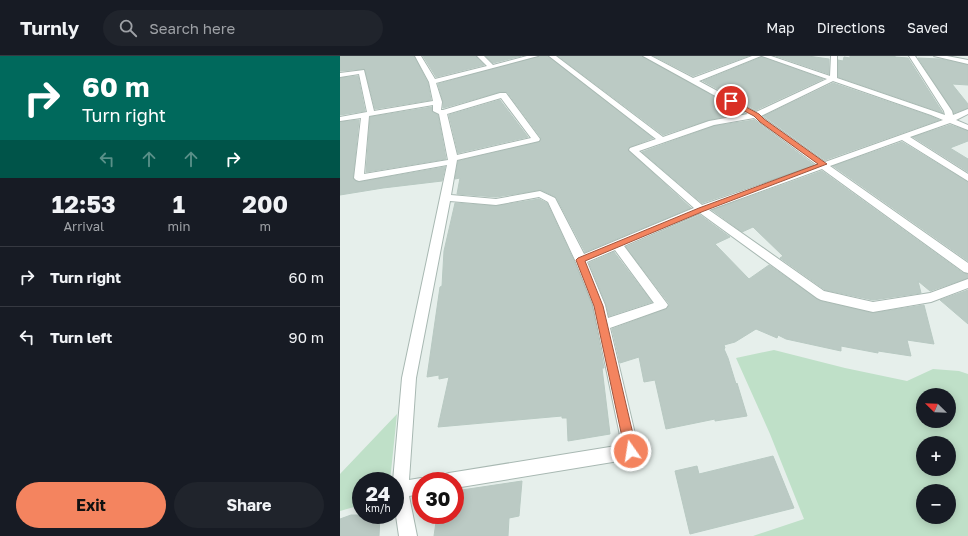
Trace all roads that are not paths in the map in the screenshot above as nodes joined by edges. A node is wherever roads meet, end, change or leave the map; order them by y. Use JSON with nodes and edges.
{"nodes":[{"id":1,"x":418,"y":56,"type":"edge"},
{"id":2,"x":480,"y":56,"type":"edge"},
{"id":3,"x":535,"y":56,"type":"edge"},
{"id":4,"x":552,"y":56,"type":"edge"},
{"id":5,"x":646,"y":56,"type":"edge"},
{"id":6,"x":758,"y":56,"type":"edge"},
{"id":7,"x":765,"y":56,"type":"edge"},
{"id":8,"x":834,"y":56,"type":"edge"},
{"id":9,"x":912,"y":56,"type":"edge"},
{"id":10,"x":937,"y":56,"type":"edge"},
{"id":11,"x":968,"y":62,"type":"edge"},
{"id":12,"x":491,"y":67,"type":"junction"},
{"id":13,"x":340,"y":75,"type":"edge"},
{"id":14,"x":833,"y":79,"type":"junction"},
{"id":15,"x":692,"y":81,"type":"junction"},
{"id":16,"x":433,"y":82,"type":"junction"},
{"id":17,"x":440,"y":108,"type":"junction"},
{"id":18,"x":968,"y":111,"type":"edge"},
{"id":19,"x":368,"y":114,"type":"junction"},
{"id":20,"x":756,"y":115,"type":"junction"},
{"id":21,"x":340,"y":119,"type":"edge"},
{"id":22,"x":950,"y":120,"type":"junction"},
{"id":23,"x":968,"y":128,"type":"edge"},
{"id":24,"x":902,"y":136,"type":"junction"},
{"id":25,"x":662,"y":140,"type":"junction"},
{"id":26,"x":452,"y":160,"type":"junction"},
{"id":27,"x":824,"y":164,"type":"junction"},
{"id":28,"x":968,"y":178,"type":"edge"},
{"id":29,"x":446,"y":198,"type":"junction"},
{"id":30,"x":701,"y":209,"type":"junction"},
{"id":31,"x":617,"y":245,"type":"junction"},
{"id":32,"x":581,"y":260,"type":"junction"},
{"id":33,"x":968,"y":269,"type":"edge"},
{"id":34,"x":968,"y":283,"type":"edge"},
{"id":35,"x":603,"y":325,"type":"junction"},
{"id":36,"x":401,"y":472,"type":"edge"},
{"id":37,"x":464,"y":479,"type":"edge"},
{"id":38,"x":404,"y":512,"type":"edge"},
{"id":39,"x":408,"y":536,"type":"edge"}],
"edges":[{"from":1,"to":16,"type":"street"},
{"from":2,"to":12,"type":"street"},
{"from":3,"to":12,"type":"street"},
{"from":4,"to":25,"type":"street"},
{"from":5,"to":15,"type":"street"},
{"from":6,"to":15,"type":"street"},
{"from":7,"to":14,"type":"street"},
{"from":8,"to":14,"type":"street"},
{"from":9,"to":22,"type":"street"},
{"from":10,"to":11,"type":"street"},
{"from":12,"to":16,"type":"street"},
{"from":13,"to":19,"type":"street"},
{"from":14,"to":20,"type":"street"},
{"from":14,"to":22,"type":"street"},
{"from":15,"to":20,"type":"street"},
{"from":16,"to":17,"type":"street"},
{"from":17,"to":19,"type":"street"},
{"from":17,"to":26,"type":"street"},
{"from":17,"to":26,"type":"street"},
{"from":18,"to":22,"type":"street"},
{"from":19,"to":21,"type":"street"},
{"from":19,"to":26,"type":"street"},
{"from":20,"to":25,"type":"street"},
{"from":20,"to":27,"type":"street"},
{"from":22,"to":23,"type":"street"},
{"from":22,"to":24,"type":"street"},
{"from":24,"to":27,"type":"street"},
{"from":24,"to":28,"type":"street"},
{"from":25,"to":30,"type":"street"},
{"from":26,"to":29,"type":"street"},
{"from":27,"to":30,"type":"street"},
{"from":27,"to":33,"type":"street"},
{"from":29,"to":32,"type":"street"},
{"from":29,"to":36,"type":"street"},
{"from":30,"to":31,"type":"street"},
{"from":30,"to":34,"type":"street"},
{"from":31,"to":32,"type":"street"},
{"from":31,"to":35,"type":"street"},
{"from":32,"to":35,"type":"street"},
{"from":35,"to":37,"type":"street"},
{"from":38,"to":39,"type":"street"}]}
